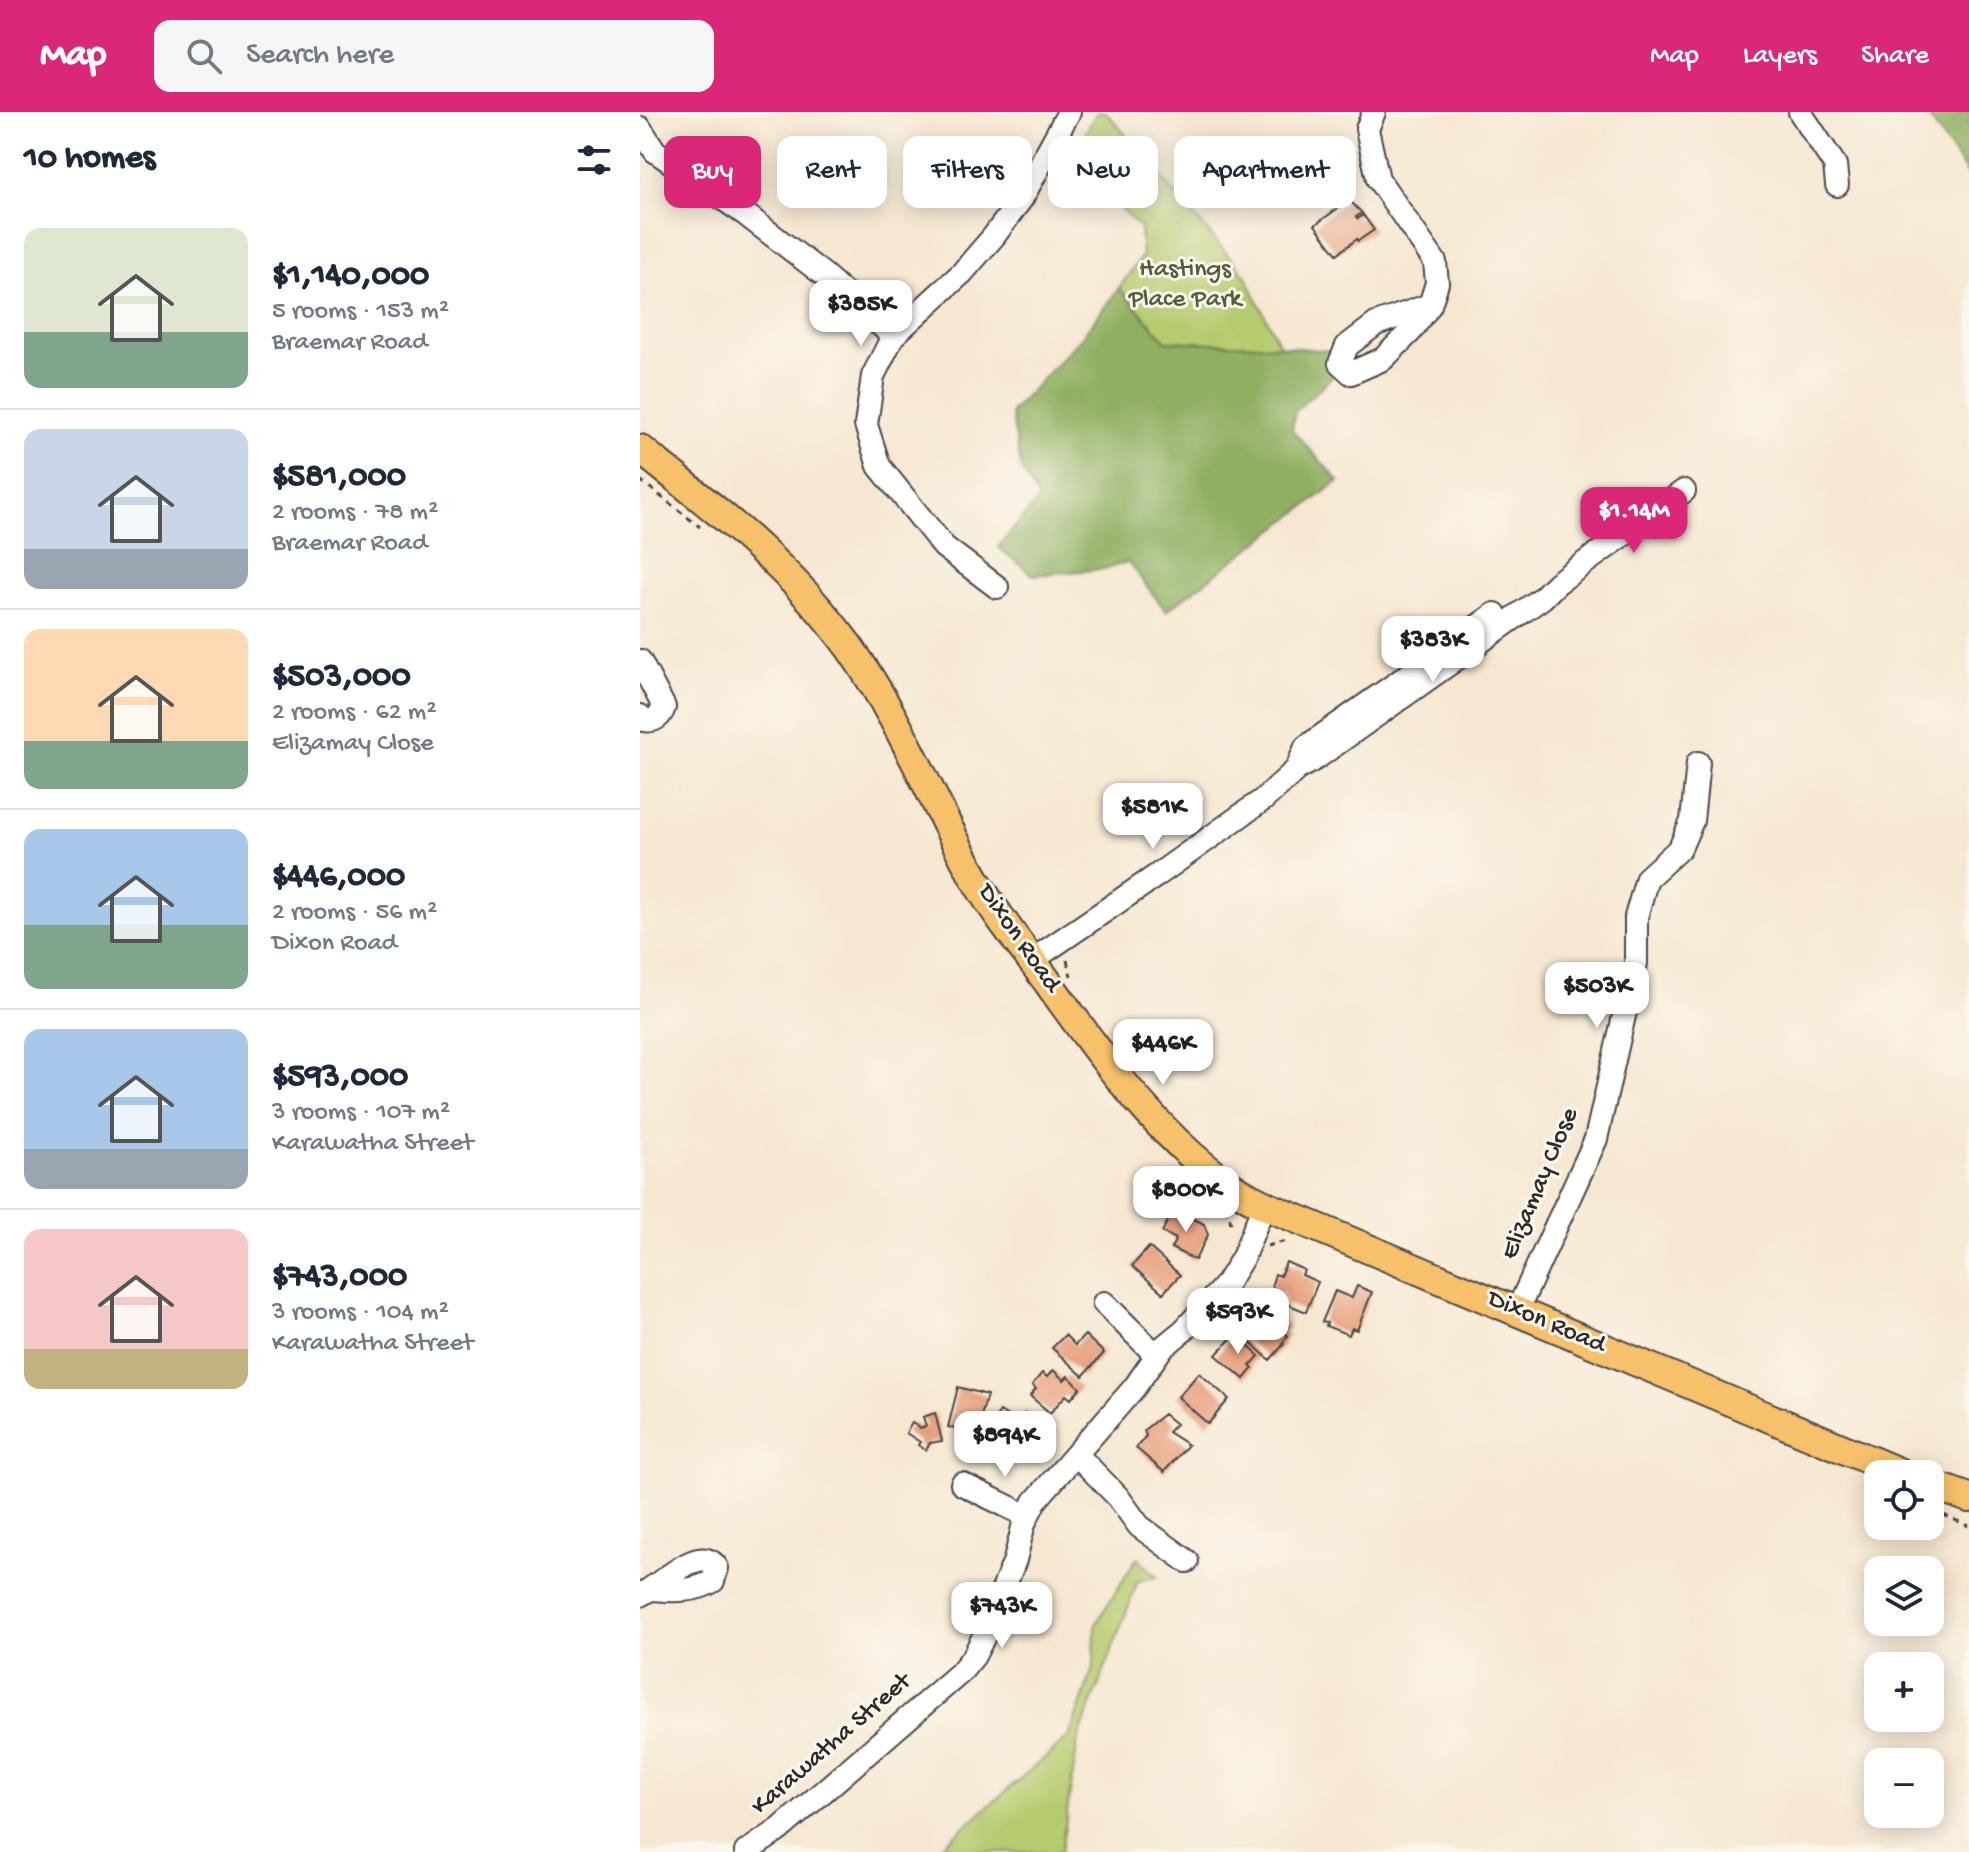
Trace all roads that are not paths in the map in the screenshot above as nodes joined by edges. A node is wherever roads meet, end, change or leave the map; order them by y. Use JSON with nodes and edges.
{"nodes":[{"id":1,"x":1069,"y":112,"type":"edge"},
{"id":2,"x":1374,"y":112,"type":"edge"},
{"id":3,"x":1800,"y":112,"type":"edge"},
{"id":4,"x":640,"y":128,"type":"edge"},
{"id":5,"x":1837,"y":185,"type":"dead end"},
{"id":6,"x":1430,"y":305,"type":"dead end"},
{"id":7,"x":893,"y":336,"type":"junction"},
{"id":8,"x":640,"y":449,"type":"edge"},
{"id":9,"x":1684,"y":491,"type":"dead end"},
{"id":10,"x":997,"y":587,"type":"dead end"},
{"id":11,"x":641,"y":666,"type":"edge"},
{"id":12,"x":640,"y":716,"type":"edge"},
{"id":13,"x":1698,"y":763,"type":"dead end"},
{"id":14,"x":1031,"y":961,"type":"junction"},
{"id":15,"x":1264,"y":1205,"type":"junction"},
{"id":16,"x":1104,"y":1303,"type":"dead end"},
{"id":17,"x":1517,"y":1311,"type":"junction"},
{"id":18,"x":1156,"y":1355,"type":"junction"},
{"id":19,"x":1077,"y":1455,"type":"junction"},
{"id":20,"x":1870,"y":1460,"type":"edge"},
{"id":21,"x":962,"y":1484,"type":"dead end"},
{"id":22,"x":1944,"y":1489,"type":"edge"},
{"id":23,"x":1969,"y":1498,"type":"edge"},
{"id":24,"x":1027,"y":1516,"type":"junction"},
{"id":25,"x":1187,"y":1561,"type":"dead end"},
{"id":26,"x":750,"y":1851,"type":"edge"}],
"edges":[{"from":1,"to":7,"type":"street"},
{"from":2,"to":6,"type":"street"},
{"from":3,"to":5,"type":"street"},
{"from":4,"to":7,"type":"street"},
{"from":7,"to":10,"type":"street"},
{"from":8,"to":14,"type":"main road","name":"Dixon Road"},
{"from":9,"to":14,"type":"street"},
{"from":11,"to":12,"type":"street"},
{"from":13,"to":17,"type":"street","name":"Elizamay Close"},
{"from":14,"to":15,"type":"main road","name":"Dixon Road"},
{"from":15,"to":17,"type":"main road","name":"Dixon Road"},
{"from":15,"to":18,"type":"street","name":"Karawatha Street"},
{"from":16,"to":18,"type":"street"},
{"from":17,"to":20,"type":"main road","name":"Dixon Road"},
{"from":18,"to":19,"type":"street","name":"Karawatha Street"},
{"from":19,"to":24,"type":"street","name":"Karawatha Street"},
{"from":19,"to":25,"type":"street"},
{"from":21,"to":24,"type":"street"},
{"from":22,"to":23,"type":"main road"},
{"from":24,"to":26,"type":"street","name":"Karawatha Street"}]}
